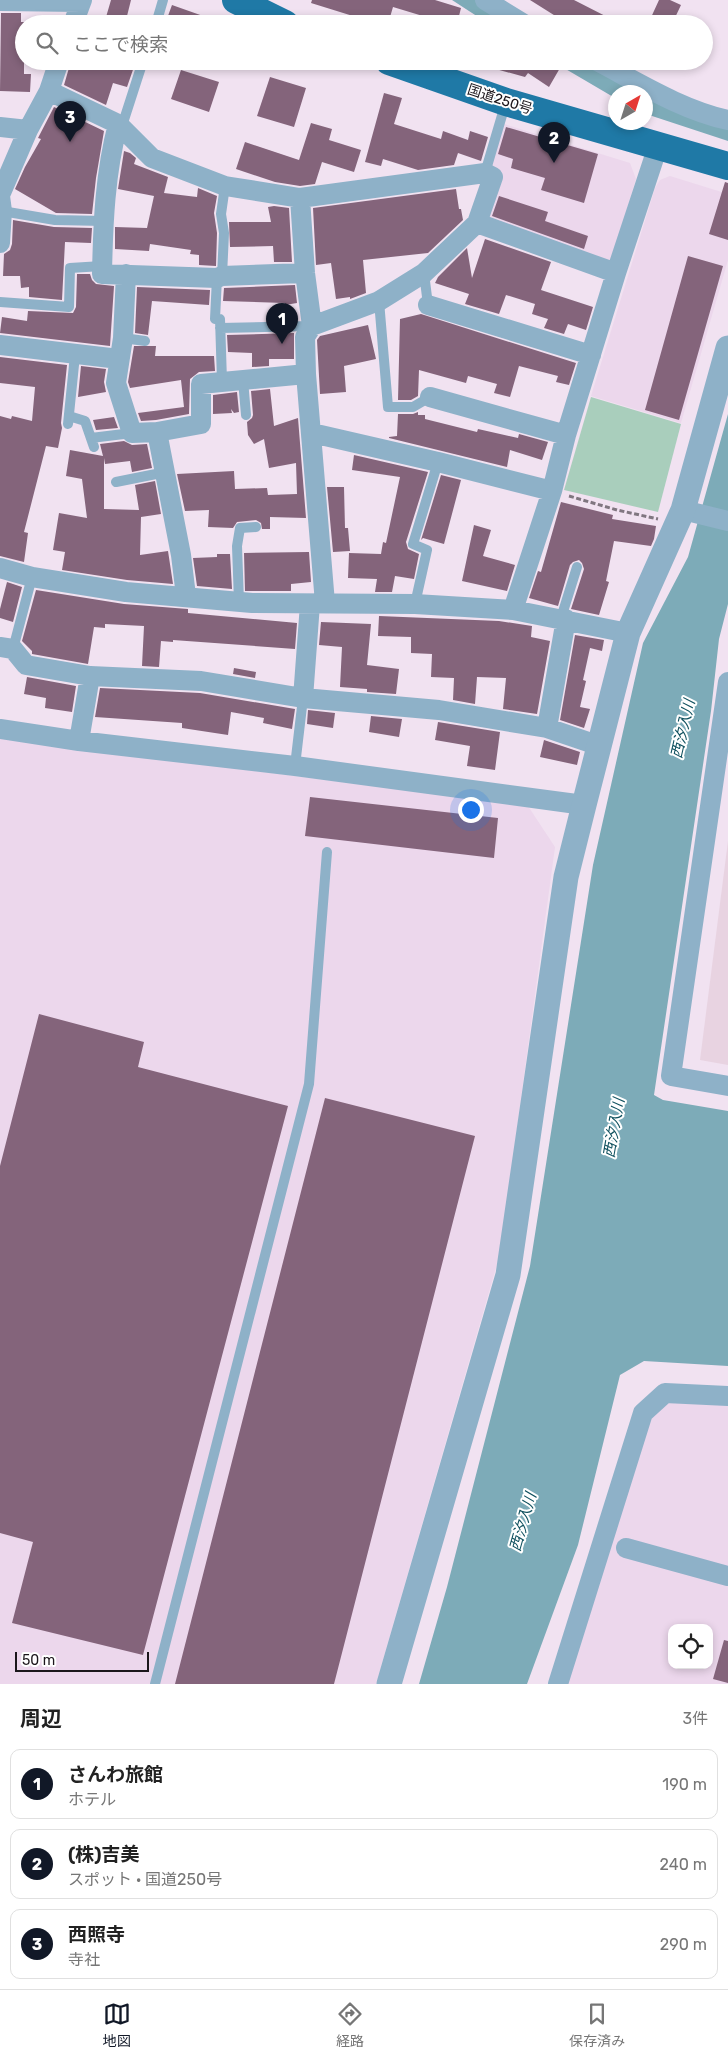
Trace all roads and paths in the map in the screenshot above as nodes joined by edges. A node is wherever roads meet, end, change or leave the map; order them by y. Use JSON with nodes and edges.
{"nodes":[{"id":1,"x":163,"y":0,"type":"edge"},
{"id":2,"x":236,"y":0,"type":"edge"},
{"id":3,"x":484,"y":0,"type":"edge"},
{"id":4,"x":0,"y":1,"type":"edge"},
{"id":5,"x":81,"y":1,"type":"edge"},
{"id":6,"x":76,"y":15,"type":"edge"},
{"id":7,"x":159,"y":15,"type":"edge"},
{"id":8,"x":267,"y":15,"type":"edge"},
{"id":9,"x":509,"y":15,"type":"edge"},
{"id":10,"x":57,"y":70,"type":"edge"},
{"id":11,"x":140,"y":70,"type":"edge"},
{"id":12,"x":415,"y":70,"type":"edge"},
{"id":13,"x":615,"y":70,"type":"edge"},
{"id":14,"x":49,"y":91,"type":"junction"},
{"id":15,"x":506,"y":102,"type":"junction"},
{"id":16,"x":728,"y":120,"type":"edge"},
{"id":17,"x":120,"y":125,"type":"junction"},
{"id":18,"x":0,"y":128,"type":"edge"},
{"id":19,"x":28,"y":130,"type":"junction"},
{"id":20,"x":658,"y":146,"type":"junction"},
{"id":21,"x":728,"y":166,"type":"edge"},
{"id":22,"x":485,"y":173,"type":"junction"},
{"id":23,"x":225,"y":186,"type":"junction"},
{"id":24,"x":300,"y":198,"type":"junction"},
{"id":25,"x":1,"y":201,"type":"edge"},
{"id":26,"x":104,"y":221,"type":"junction"},
{"id":27,"x":477,"y":223,"type":"junction"},
{"id":28,"x":0,"y":243,"type":"edge"},
{"id":29,"x":102,"y":266,"type":"junction"},
{"id":30,"x":305,"y":273,"type":"junction"},
{"id":31,"x":424,"y":273,"type":"junction"},
{"id":32,"x":616,"y":273,"type":"junction"},
{"id":33,"x":126,"y":274,"type":"junction"},
{"id":34,"x":220,"y":277,"type":"junction"},
{"id":35,"x":379,"y":301,"type":"junction"},
{"id":36,"x":0,"y":302,"type":"edge"},
{"id":37,"x":428,"y":305,"type":"joint"},
{"id":38,"x":312,"y":326,"type":"junction"},
{"id":39,"x":220,"y":328,"type":"junction"},
{"id":40,"x":123,"y":338,"type":"junction"},
{"id":41,"x":145,"y":341,"type":"dead end"},
{"id":42,"x":0,"y":346,"type":"edge"},
{"id":43,"x":728,"y":348,"type":"edge"},
{"id":44,"x":75,"y":355,"type":"junction"},
{"id":45,"x":591,"y":355,"type":"junction"},
{"id":46,"x":119,"y":359,"type":"junction"},
{"id":47,"x":306,"y":374,"type":"junction"},
{"id":48,"x":243,"y":380,"type":"junction"},
{"id":49,"x":222,"y":382,"type":"junction"},
{"id":50,"x":430,"y":397,"type":"joint"},
{"id":51,"x":246,"y":415,"type":"dead end"},
{"id":52,"x":157,"y":432,"type":"junction"},
{"id":53,"x":132,"y":433,"type":"junction"},
{"id":54,"x":312,"y":433,"type":"junction"},
{"id":55,"x":566,"y":435,"type":"junction"},
{"id":56,"x":438,"y":462,"type":"junction"},
{"id":57,"x":166,"y":472,"type":"junction"},
{"id":58,"x":116,"y":482,"type":"dead end"},
{"id":59,"x":552,"y":491,"type":"junction"},
{"id":60,"x":681,"y":516,"type":"junction"},
{"id":61,"x":728,"y":521,"type":"edge"},
{"id":62,"x":256,"y":526,"type":"dead end"},
{"id":63,"x":578,"y":566,"type":"dead end"},
{"id":64,"x":0,"y":568,"type":"edge"},
{"id":65,"x":32,"y":577,"type":"junction"},
{"id":66,"x":186,"y":596,"type":"junction"},
{"id":67,"x":239,"y":602,"type":"junction"},
{"id":68,"x":318,"y":604,"type":"junction"},
{"id":69,"x":415,"y":604,"type":"junction"},
{"id":70,"x":513,"y":610,"type":"junction"},
{"id":71,"x":564,"y":619,"type":"junction"},
{"id":72,"x":628,"y":633,"type":"junction"},
{"id":73,"x":6,"y":648,"type":"edge"},
{"id":74,"x":90,"y":676,"type":"junction"},
{"id":75,"x":728,"y":682,"type":"edge"},
{"id":76,"x":303,"y":698,"type":"junction"},
{"id":77,"x":546,"y":728,"type":"junction"},
{"id":78,"x":0,"y":729,"type":"edge"},
{"id":79,"x":724,"y":735,"type":"edge"},
{"id":80,"x":78,"y":741,"type":"junction"},
{"id":81,"x":600,"y":746,"type":"junction"},
{"id":82,"x":295,"y":766,"type":"junction"},
{"id":83,"x":584,"y":805,"type":"junction"},
{"id":84,"x":327,"y":852,"type":"dead end"},
{"id":85,"x":728,"y":1086,"type":"edge"},
{"id":86,"x":728,"y":1396,"type":"edge"},
{"id":87,"x":626,"y":1548,"type":"dead end"},
{"id":88,"x":728,"y":1576,"type":"edge"},
{"id":89,"x":155,"y":1684,"type":"edge"},
{"id":90,"x":389,"y":1684,"type":"edge"},
{"id":91,"x":558,"y":1684,"type":"edge"}],
"edges":[{"from":1,"to":7,"type":"lane"},
{"from":2,"to":8,"type":"highway"},
{"from":3,"to":9,"type":"street"},
{"from":4,"to":5,"type":"street"},
{"from":5,"to":6,"type":"street"},
{"from":10,"to":14,"type":"street"},
{"from":11,"to":17,"type":"lane"},
{"from":12,"to":15,"type":"highway","name":"国道250号"},
{"from":13,"to":16,"type":"street"},
{"from":14,"to":17,"type":"street"},
{"from":14,"to":19,"type":"street"},
{"from":15,"to":20,"type":"highway","name":"国道250号"},
{"from":15,"to":22,"type":"lane"},
{"from":17,"to":23,"type":"street"},
{"from":17,"to":26,"type":"street"},
{"from":18,"to":19,"type":"street"},
{"from":19,"to":25,"type":"street"},
{"from":20,"to":21,"type":"highway","name":"国道250号"},
{"from":20,"to":32,"type":"street"},
{"from":22,"to":24,"type":"street"},
{"from":22,"to":27,"type":"street"},
{"from":23,"to":24,"type":"street"},
{"from":23,"to":34,"type":"lane"},
{"from":24,"to":30,"type":"street"},
{"from":25,"to":26,"type":"lane"},
{"from":25,"to":28,"type":"street"},
{"from":26,"to":29,"type":"street"},
{"from":27,"to":31,"type":"street"},
{"from":27,"to":32,"type":"street"},
{"from":29,"to":33,"type":"street"},
{"from":29,"to":36,"type":"lane"},
{"from":30,"to":34,"type":"street"},
{"from":30,"to":38,"type":"street"},
{"from":31,"to":35,"type":"street"},
{"from":31,"to":37,"type":"lane"},
{"from":32,"to":45,"type":"street"},
{"from":33,"to":34,"type":"street"},
{"from":33,"to":40,"type":"street"},
{"from":34,"to":39,"type":"lane"},
{"from":35,"to":38,"type":"street"},
{"from":35,"to":50,"type":"lane"},
{"from":37,"to":45,"type":"street"},
{"from":38,"to":39,"type":"lane"},
{"from":38,"to":47,"type":"street"},
{"from":39,"to":49,"type":"lane"},
{"from":40,"to":41,"type":"lane"},
{"from":40,"to":46,"type":"street"},
{"from":42,"to":44,"type":"street"},
{"from":43,"to":60,"type":"street"},
{"from":44,"to":46,"type":"street"},
{"from":44,"to":53,"type":"lane"},
{"from":45,"to":55,"type":"street"},
{"from":46,"to":53,"type":"street"},
{"from":47,"to":48,"type":"street"},
{"from":47,"to":54,"type":"street"},
{"from":48,"to":49,"type":"street"},
{"from":48,"to":51,"type":"lane"},
{"from":49,"to":52,"type":"street"},
{"from":50,"to":55,"type":"street"},
{"from":52,"to":53,"type":"street"},
{"from":52,"to":57,"type":"street"},
{"from":54,"to":56,"type":"street"},
{"from":54,"to":68,"type":"street"},
{"from":55,"to":59,"type":"street"},
{"from":56,"to":59,"type":"street"},
{"from":56,"to":69,"type":"lane"},
{"from":57,"to":58,"type":"lane"},
{"from":57,"to":66,"type":"street"},
{"from":59,"to":60,"type":"path"},
{"from":59,"to":70,"type":"street"},
{"from":60,"to":61,"type":"street"},
{"from":60,"to":72,"type":"street"},
{"from":62,"to":67,"type":"lane"},
{"from":63,"to":71,"type":"lane"},
{"from":64,"to":65,"type":"street"},
{"from":65,"to":66,"type":"street"},
{"from":65,"to":73,"type":"lane"},
{"from":66,"to":67,"type":"street"},
{"from":67,"to":68,"type":"street"},
{"from":68,"to":69,"type":"street"},
{"from":68,"to":76,"type":"street"},
{"from":69,"to":70,"type":"street"},
{"from":70,"to":71,"type":"street"},
{"from":71,"to":72,"type":"street"},
{"from":71,"to":77,"type":"street"},
{"from":72,"to":81,"type":"street"},
{"from":73,"to":74,"type":"street"},
{"from":74,"to":76,"type":"street"},
{"from":74,"to":80,"type":"street"},
{"from":75,"to":79,"type":"street"},
{"from":76,"to":77,"type":"street"},
{"from":76,"to":82,"type":"lane"},
{"from":77,"to":81,"type":"street"},
{"from":78,"to":80,"type":"street"},
{"from":79,"to":85,"type":"street"},
{"from":80,"to":82,"type":"street"},
{"from":81,"to":83,"type":"street"},
{"from":82,"to":83,"type":"street"},
{"from":83,"to":90,"type":"street"},
{"from":84,"to":89,"type":"lane"},
{"from":86,"to":91,"type":"street"},
{"from":87,"to":88,"type":"street"}]}
